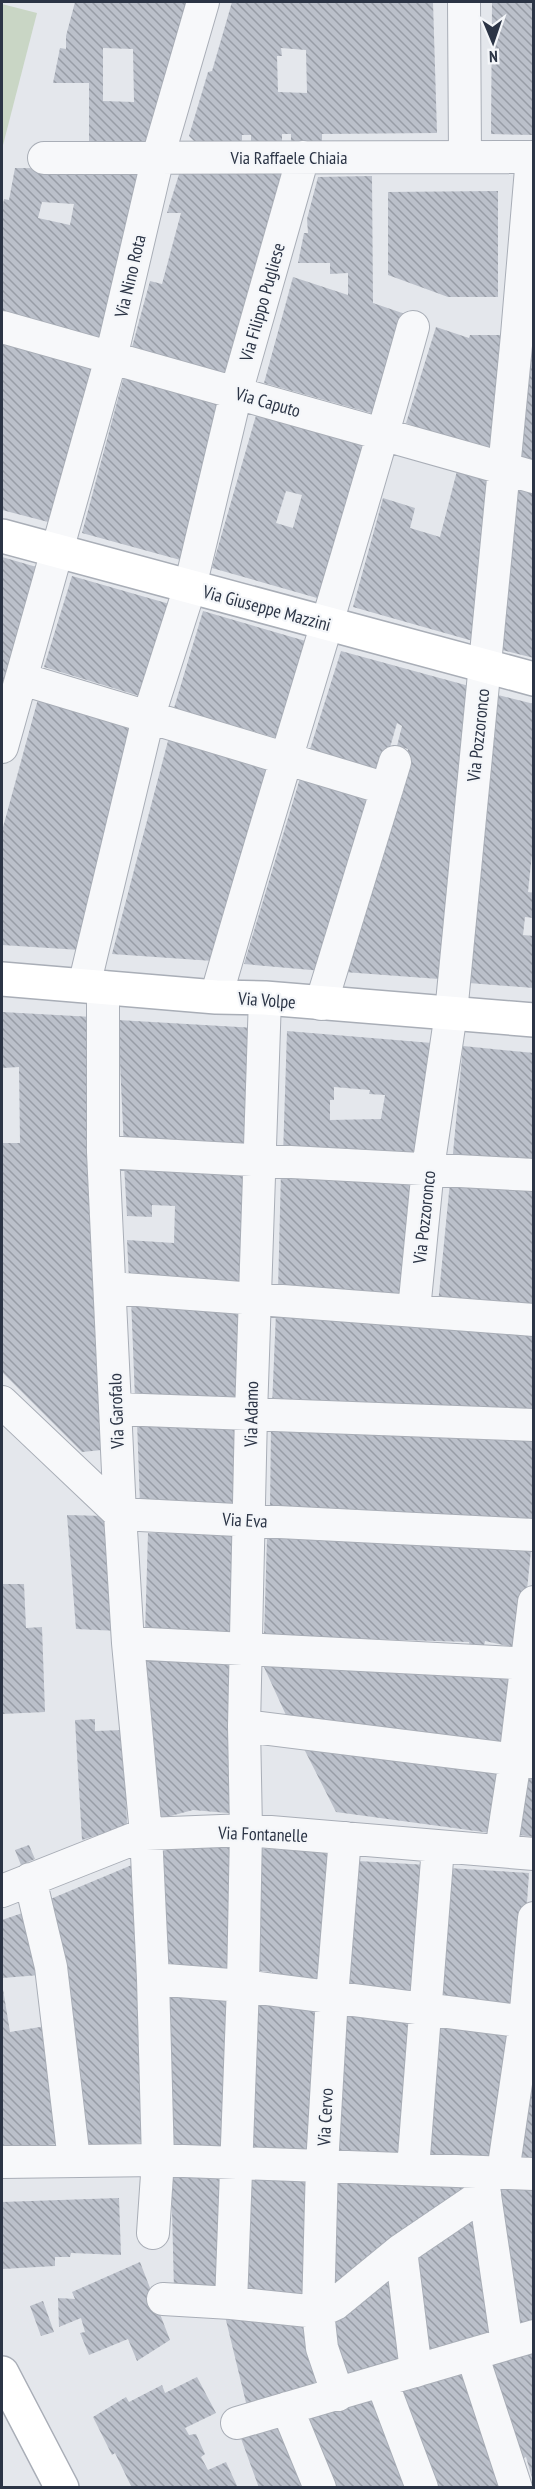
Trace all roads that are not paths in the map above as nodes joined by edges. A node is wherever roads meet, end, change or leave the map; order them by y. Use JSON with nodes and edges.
{"nodes":[{"id":1,"x":203,"y":2,"type":"edge"},
{"id":2,"x":464,"y":2,"type":"edge"},
{"id":3,"x":158,"y":157,"type":"junction"},
{"id":4,"x":303,"y":157,"type":"junction"},
{"id":5,"x":465,"y":157,"type":"junction"},
{"id":6,"x":44,"y":158,"type":"dead end"},
{"id":7,"x":533,"y":158,"type":"edge"},
{"id":8,"x":2,"y":327,"type":"edge"},
{"id":9,"x":413,"y":327,"type":"dead end"},
{"id":10,"x":526,"y":335,"type":"edge"},
{"id":11,"x":111,"y":358,"type":"junction"},
{"id":12,"x":236,"y":393,"type":"junction"},
{"id":13,"x":383,"y":434,"type":"junction"},
{"id":14,"x":519,"y":473,"type":"edge"},
{"id":15,"x":2,"y":536,"type":"edge"},
{"id":16,"x":58,"y":551,"type":"junction"},
{"id":17,"x":190,"y":587,"type":"junction"},
{"id":18,"x":328,"y":624,"type":"junction"},
{"id":19,"x":485,"y":665,"type":"junction"},
{"id":20,"x":22,"y":679,"type":"junction"},
{"id":21,"x":534,"y":679,"type":"edge"},
{"id":22,"x":148,"y":718,"type":"junction"},
{"id":23,"x":2,"y":747,"type":"edge"},
{"id":24,"x":285,"y":759,"type":"junction"},
{"id":25,"x":2,"y":979,"type":"edge"},
{"id":26,"x":93,"y":986,"type":"junction"},
{"id":27,"x":216,"y":997,"type":"junction"},
{"id":28,"x":265,"y":998,"type":"junction"},
{"id":29,"x":321,"y":1004,"type":"junction"},
{"id":30,"x":451,"y":1013,"type":"junction"},
{"id":31,"x":534,"y":1020,"type":"edge"},
{"id":32,"x":103,"y":1152,"type":"junction"},
{"id":33,"x":259,"y":1159,"type":"junction"},
{"id":34,"x":428,"y":1168,"type":"junction"},
{"id":35,"x":534,"y":1175,"type":"edge"},
{"id":36,"x":111,"y":1288,"type":"junction"},
{"id":37,"x":254,"y":1299,"type":"junction"},
{"id":38,"x":414,"y":1310,"type":"junction"},
{"id":39,"x":534,"y":1320,"type":"edge"},
{"id":40,"x":2,"y":1402,"type":"edge"},
{"id":41,"x":117,"y":1409,"type":"junction"},
{"id":42,"x":251,"y":1414,"type":"junction"},
{"id":43,"x":534,"y":1425,"type":"edge"},
{"id":44,"x":120,"y":1514,"type":"junction"},
{"id":45,"x":248,"y":1520,"type":"junction"},
{"id":46,"x":534,"y":1535,"type":"edge"},
{"id":47,"x":534,"y":1602,"type":"edge"},
{"id":48,"x":128,"y":1643,"type":"junction"},
{"id":49,"x":245,"y":1648,"type":"junction"},
{"id":50,"x":530,"y":1663,"type":"edge"},
{"id":51,"x":244,"y":1726,"type":"junction"},
{"id":52,"x":525,"y":1761,"type":"edge"},
{"id":53,"x":246,"y":1830,"type":"junction"},
{"id":54,"x":146,"y":1834,"type":"junction"},
{"id":55,"x":345,"y":1838,"type":"junction"},
{"id":56,"x":438,"y":1847,"type":"junction"},
{"id":57,"x":501,"y":1851,"type":"junction"},
{"id":58,"x":534,"y":1854,"type":"edge"},
{"id":59,"x":30,"y":1879,"type":"junction"},
{"id":60,"x":2,"y":1891,"type":"edge"},
{"id":61,"x":534,"y":1918,"type":"edge"},
{"id":62,"x":153,"y":1979,"type":"junction"},
{"id":63,"x":243,"y":1986,"type":"junction"},
{"id":64,"x":332,"y":1997,"type":"junction"},
{"id":65,"x":426,"y":2009,"type":"junction"},
{"id":66,"x":529,"y":2022,"type":"edge"},
{"id":67,"x":74,"y":2160,"type":"junction"},
{"id":68,"x":158,"y":2160,"type":"junction"},
{"id":69,"x":2,"y":2162,"type":"edge"},
{"id":70,"x":236,"y":2162,"type":"junction"},
{"id":71,"x":322,"y":2165,"type":"junction"},
{"id":72,"x":413,"y":2169,"type":"junction"},
{"id":73,"x":534,"y":2174,"type":"edge"},
{"id":74,"x":490,"y":2178,"type":"junction"},
{"id":75,"x":153,"y":2233,"type":"dead end"},
{"id":76,"x":401,"y":2250,"type":"junction"},
{"id":77,"x":163,"y":2299,"type":"dead end"},
{"id":78,"x":231,"y":2303,"type":"junction"},
{"id":79,"x":318,"y":2312,"type":"junction"},
{"id":80,"x":520,"y":2340,"type":"edge"},
{"id":81,"x":472,"y":2354,"type":"junction"},
{"id":82,"x":416,"y":2371,"type":"junction"},
{"id":83,"x":2,"y":2373,"type":"edge"},
{"id":84,"x":382,"y":2382,"type":"junction"},
{"id":85,"x":338,"y":2395,"type":"junction"},
{"id":86,"x":287,"y":2408,"type":"junction"},
{"id":87,"x":237,"y":2424,"type":"dead end"},
{"id":88,"x":534,"y":2485,"type":"edge"},
{"id":89,"x":62,"y":2487,"type":"edge"},
{"id":90,"x":320,"y":2487,"type":"edge"},
{"id":91,"x":422,"y":2487,"type":"edge"},
{"id":92,"x":516,"y":2487,"type":"edge"},
{"id":93,"x":528,"y":2487,"type":"edge"}],
"edges":[{"from":1,"to":3,"type":"street","name":"Via Nino Rota"},
{"from":2,"to":5,"type":"street"},
{"from":3,"to":4,"type":"street","name":"Via Raffaele Chiaia"},
{"from":3,"to":6,"type":"street","name":"Via Raffaele Chiaia"},
{"from":3,"to":11,"type":"street","name":"Via Nino Rota"},
{"from":4,"to":5,"type":"street","name":"Via Raffaele Chiaia"},
{"from":4,"to":12,"type":"street","name":"Via Filippo Pugliese"},
{"from":5,"to":7,"type":"street","name":"Via Raffaele Chiaia"},
{"from":7,"to":10,"type":"street","name":"Via Pozzoronco"},
{"from":8,"to":11,"type":"street","name":"Via Caputo"},
{"from":9,"to":13,"type":"street"},
{"from":10,"to":14,"type":"street","name":"Via Pozzoronco"},
{"from":11,"to":12,"type":"street","name":"Via Caputo"},
{"from":11,"to":16,"type":"street","name":"Via Nino Rota"},
{"from":12,"to":13,"type":"street","name":"Via Caputo"},
{"from":12,"to":17,"type":"street","name":"Via Filippo Pugliese"},
{"from":13,"to":14,"type":"street","name":"Via Caputo"},
{"from":13,"to":18,"type":"street"},
{"from":14,"to":19,"type":"street","name":"Via Pozzoronco"},
{"from":15,"to":16,"type":"main road","name":"Via Giuseppe Mazzini"},
{"from":16,"to":17,"type":"main road","name":"Via Giuseppe Mazzini"},
{"from":16,"to":20,"type":"street","name":"Via Nino Rota"},
{"from":17,"to":18,"type":"main road","name":"Via Giuseppe Mazzini"},
{"from":17,"to":22,"type":"street","name":"Via Filippo Pugliese"},
{"from":18,"to":19,"type":"main road","name":"Via Giuseppe Mazzini"},
{"from":18,"to":24,"type":"street"},
{"from":19,"to":21,"type":"main road","name":"Via Giuseppe Mazzini"},
{"from":19,"to":30,"type":"street","name":"Via Pozzoronco"},
{"from":20,"to":22,"type":"street"},
{"from":20,"to":23,"type":"street","name":"Via Nino Rota"},
{"from":22,"to":24,"type":"street"},
{"from":22,"to":26,"type":"street","name":"Via Garofalo"},
{"from":24,"to":27,"type":"street"},
{"from":24,"to":29,"type":"street"},
{"from":25,"to":26,"type":"main road","name":"Via Volpe"},
{"from":26,"to":27,"type":"main road","name":"Via Volpe"},
{"from":26,"to":32,"type":"street","name":"Via Garofalo"},
{"from":27,"to":28,"type":"main road","name":"Via Volpe"},
{"from":28,"to":29,"type":"main road","name":"Via Volpe"},
{"from":28,"to":33,"type":"street","name":"Via Adamo"},
{"from":29,"to":30,"type":"main road","name":"Via Volpe"},
{"from":30,"to":31,"type":"main road","name":"Via Volpe"},
{"from":30,"to":34,"type":"street","name":"Via Pozzoronco"},
{"from":32,"to":33,"type":"street"},
{"from":32,"to":36,"type":"street","name":"Via Garofalo"},
{"from":33,"to":34,"type":"street"},
{"from":33,"to":37,"type":"street","name":"Via Adamo"},
{"from":34,"to":35,"type":"street"},
{"from":34,"to":38,"type":"street","name":"Via Pozzoronco"},
{"from":36,"to":37,"type":"street"},
{"from":36,"to":41,"type":"street","name":"Via Garofalo"},
{"from":37,"to":38,"type":"street"},
{"from":37,"to":42,"type":"street","name":"Via Adamo"},
{"from":38,"to":39,"type":"street"},
{"from":40,"to":44,"type":"street"},
{"from":41,"to":42,"type":"street"},
{"from":41,"to":44,"type":"street","name":"Via Garofalo"},
{"from":42,"to":43,"type":"street"},
{"from":42,"to":45,"type":"street","name":"Via Adamo"},
{"from":44,"to":45,"type":"street","name":"Via Eva"},
{"from":44,"to":48,"type":"street","name":"Via Garofalo"},
{"from":45,"to":46,"type":"street","name":"Via Eva"},
{"from":45,"to":49,"type":"street","name":"Via Adamo"},
{"from":47,"to":50,"type":"street"},
{"from":48,"to":49,"type":"street"},
{"from":48,"to":54,"type":"street","name":"Via Garofalo"},
{"from":49,"to":50,"type":"street"},
{"from":49,"to":51,"type":"street","name":"Via Adamo"},
{"from":50,"to":52,"type":"street"},
{"from":51,"to":52,"type":"street"},
{"from":51,"to":53,"type":"street","name":"Via Adamo"},
{"from":52,"to":57,"type":"street"},
{"from":53,"to":54,"type":"street","name":"Via Fontanelle"},
{"from":53,"to":55,"type":"street","name":"Via Fontanelle"},
{"from":53,"to":63,"type":"street","name":"Via Adamo"},
{"from":54,"to":59,"type":"street","name":"Via Fontanelle"},
{"from":54,"to":62,"type":"street","name":"Via Garofalo"},
{"from":55,"to":56,"type":"street","name":"Via Fontanelle"},
{"from":55,"to":64,"type":"street","name":"Via Cervo"},
{"from":56,"to":57,"type":"street","name":"Via Fontanelle"},
{"from":56,"to":65,"type":"street"},
{"from":57,"to":58,"type":"street","name":"Via Fontanelle"},
{"from":59,"to":60,"type":"street","name":"Via Fontanelle"},
{"from":59,"to":67,"type":"street"},
{"from":61,"to":66,"type":"street"},
{"from":62,"to":63,"type":"street"},
{"from":62,"to":68,"type":"street","name":"Via Garofalo"},
{"from":63,"to":64,"type":"street"},
{"from":63,"to":70,"type":"street","name":"Via Adamo"},
{"from":64,"to":65,"type":"street"},
{"from":64,"to":71,"type":"street","name":"Via Cervo"},
{"from":65,"to":66,"type":"street"},
{"from":65,"to":72,"type":"street"},
{"from":66,"to":74,"type":"street"},
{"from":67,"to":68,"type":"street"},
{"from":67,"to":69,"type":"street"},
{"from":68,"to":70,"type":"street"},
{"from":68,"to":75,"type":"street","name":"Via Garofalo"},
{"from":70,"to":71,"type":"street"},
{"from":70,"to":78,"type":"street","name":"Via Adamo"},
{"from":71,"to":72,"type":"street"},
{"from":71,"to":79,"type":"street","name":"Via Cervo"},
{"from":72,"to":74,"type":"street"},
{"from":73,"to":74,"type":"street"},
{"from":74,"to":76,"type":"street"},
{"from":74,"to":80,"type":"street"},
{"from":76,"to":79,"type":"street"},
{"from":76,"to":82,"type":"street"},
{"from":77,"to":78,"type":"street"},
{"from":78,"to":79,"type":"street"},
{"from":79,"to":85,"type":"street","name":"Via Cervo"},
{"from":80,"to":81,"type":"street"},
{"from":81,"to":82,"type":"street"},
{"from":81,"to":92,"type":"street"},
{"from":82,"to":84,"type":"street"},
{"from":83,"to":89,"type":"main road"},
{"from":84,"to":85,"type":"street"},
{"from":84,"to":91,"type":"street"},
{"from":85,"to":86,"type":"street"},
{"from":86,"to":87,"type":"street"},
{"from":86,"to":90,"type":"street"},
{"from":88,"to":93,"type":"street"}]}
